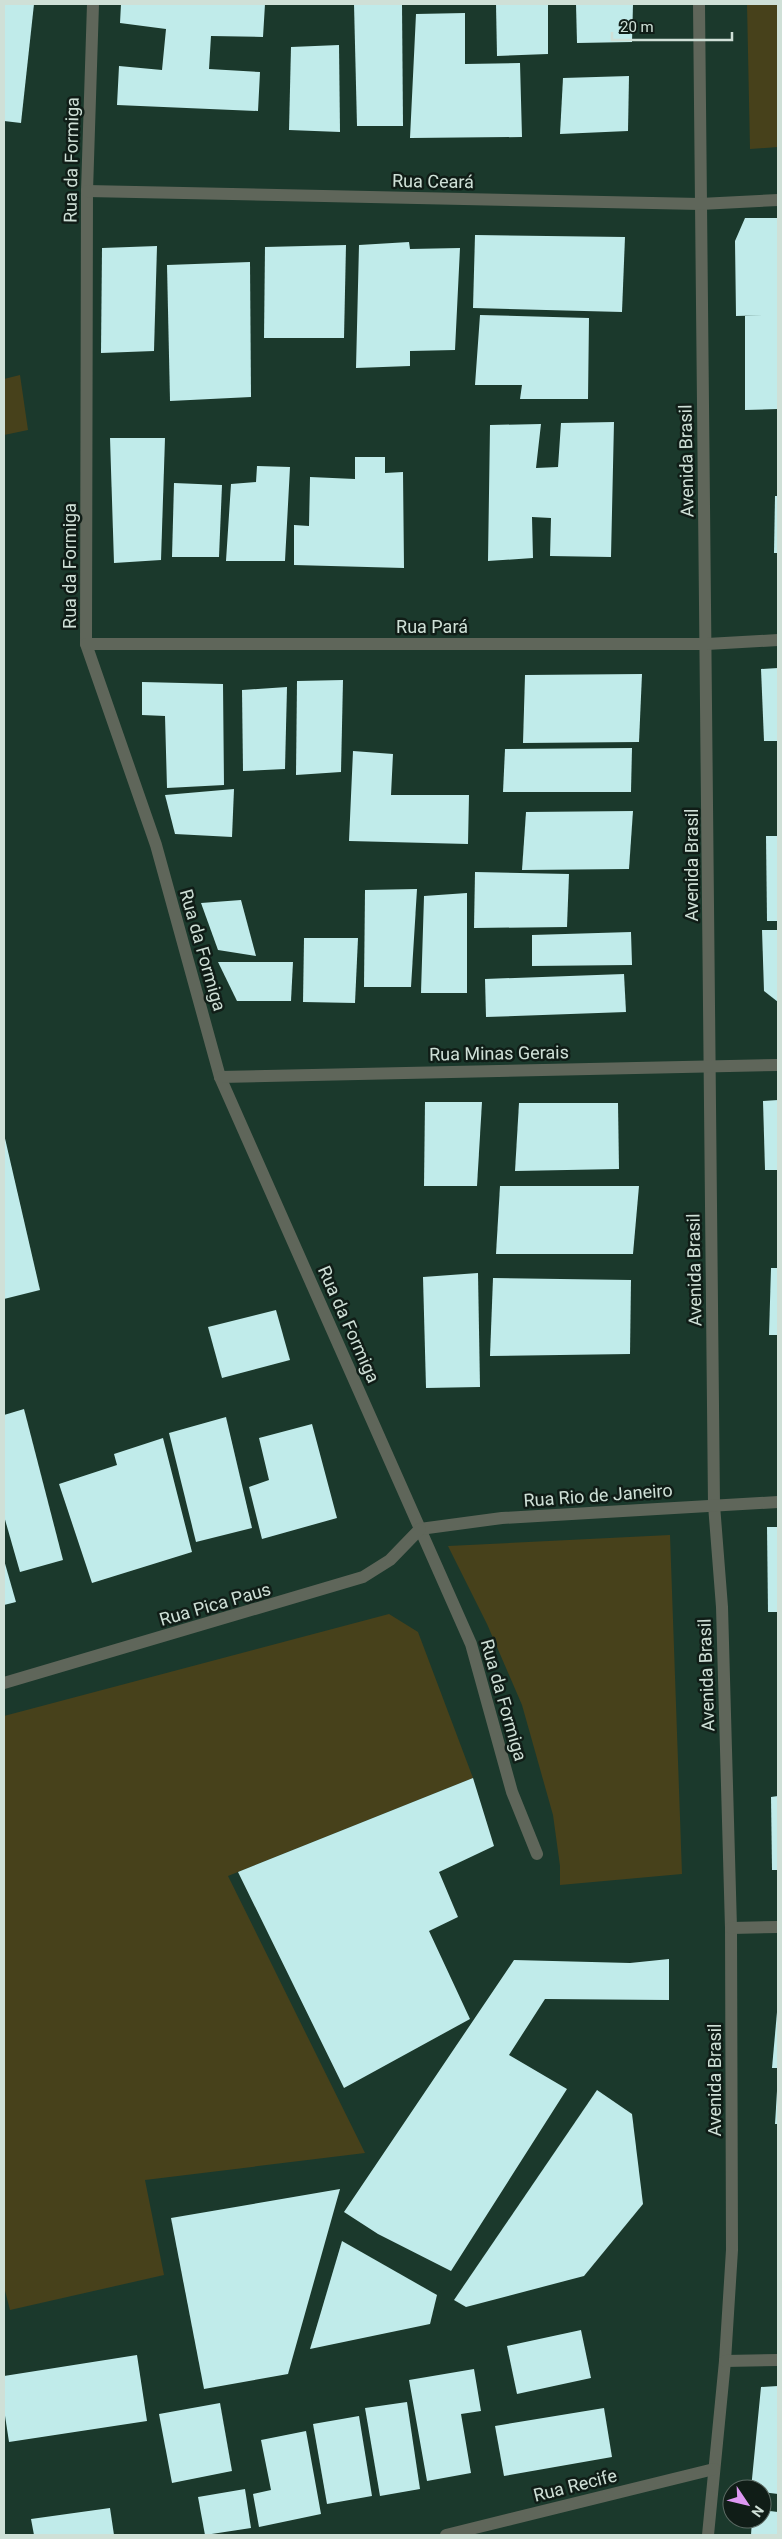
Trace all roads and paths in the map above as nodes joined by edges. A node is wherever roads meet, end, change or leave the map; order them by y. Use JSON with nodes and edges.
{"nodes":[{"id":1,"x":93,"y":4,"type":"edge"},
{"id":2,"x":699,"y":4,"type":"edge"},
{"id":3,"x":86,"y":191,"type":"junction"},
{"id":4,"x":778,"y":200,"type":"edge"},
{"id":5,"x":700,"y":204,"type":"junction"},
{"id":6,"x":778,"y":640,"type":"edge"},
{"id":7,"x":86,"y":644,"type":"junction"},
{"id":8,"x":707,"y":644,"type":"junction"},
{"id":9,"x":778,"y":1065,"type":"edge"},
{"id":10,"x":710,"y":1066,"type":"junction"},
{"id":11,"x":220,"y":1078,"type":"junction"},
{"id":12,"x":778,"y":1502,"type":"edge"},
{"id":13,"x":714,"y":1505,"type":"junction"},
{"id":14,"x":420,"y":1529,"type":"junction"},
{"id":15,"x":4,"y":1683,"type":"edge"},
{"id":16,"x":537,"y":1854,"type":"dead end"},
{"id":17,"x":778,"y":1927,"type":"edge"},
{"id":18,"x":731,"y":1928,"type":"junction"},
{"id":19,"x":778,"y":2360,"type":"edge"},
{"id":20,"x":726,"y":2361,"type":"junction"},
{"id":21,"x":714,"y":2469,"type":"junction"},
{"id":22,"x":446,"y":2535,"type":"edge"},
{"id":23,"x":708,"y":2535,"type":"edge"}],
"edges":[{"from":1,"to":3,"type":"street","name":"Rua da Formiga"},
{"from":2,"to":5,"type":"street","name":"Avenida Brasil"},
{"from":3,"to":5,"type":"street","name":"Rua Ceará"},
{"from":3,"to":7,"type":"street","name":"Rua da Formiga"},
{"from":4,"to":5,"type":"street","name":"Rua Ceará"},
{"from":5,"to":8,"type":"street","name":"Avenida Brasil"},
{"from":6,"to":8,"type":"street","name":"Rua Pará"},
{"from":7,"to":8,"type":"street","name":"Rua Pará"},
{"from":7,"to":11,"type":"street","name":"Rua da Formiga"},
{"from":8,"to":10,"type":"street","name":"Avenida Brasil"},
{"from":9,"to":10,"type":"street","name":"Rua Minas Gerais"},
{"from":10,"to":11,"type":"street","name":"Rua Minas Gerais"},
{"from":10,"to":13,"type":"street","name":"Avenida Brasil"},
{"from":11,"to":14,"type":"street","name":"Rua da Formiga"},
{"from":12,"to":13,"type":"street","name":"Rua Rio de Janeiro"},
{"from":13,"to":14,"type":"street","name":"Rua Rio de Janeiro"},
{"from":13,"to":18,"type":"street","name":"Avenida Brasil"},
{"from":14,"to":15,"type":"street","name":"Rua Pica Paus"},
{"from":14,"to":16,"type":"street","name":"Rua da Formiga"},
{"from":17,"to":18,"type":"street"},
{"from":18,"to":20,"type":"street","name":"Avenida Brasil"},
{"from":19,"to":20,"type":"street"},
{"from":20,"to":21,"type":"street","name":"Avenida Brasil"},
{"from":21,"to":22,"type":"street","name":"Rua Recife"},
{"from":21,"to":23,"type":"street","name":"Avenida Brasil"}]}
